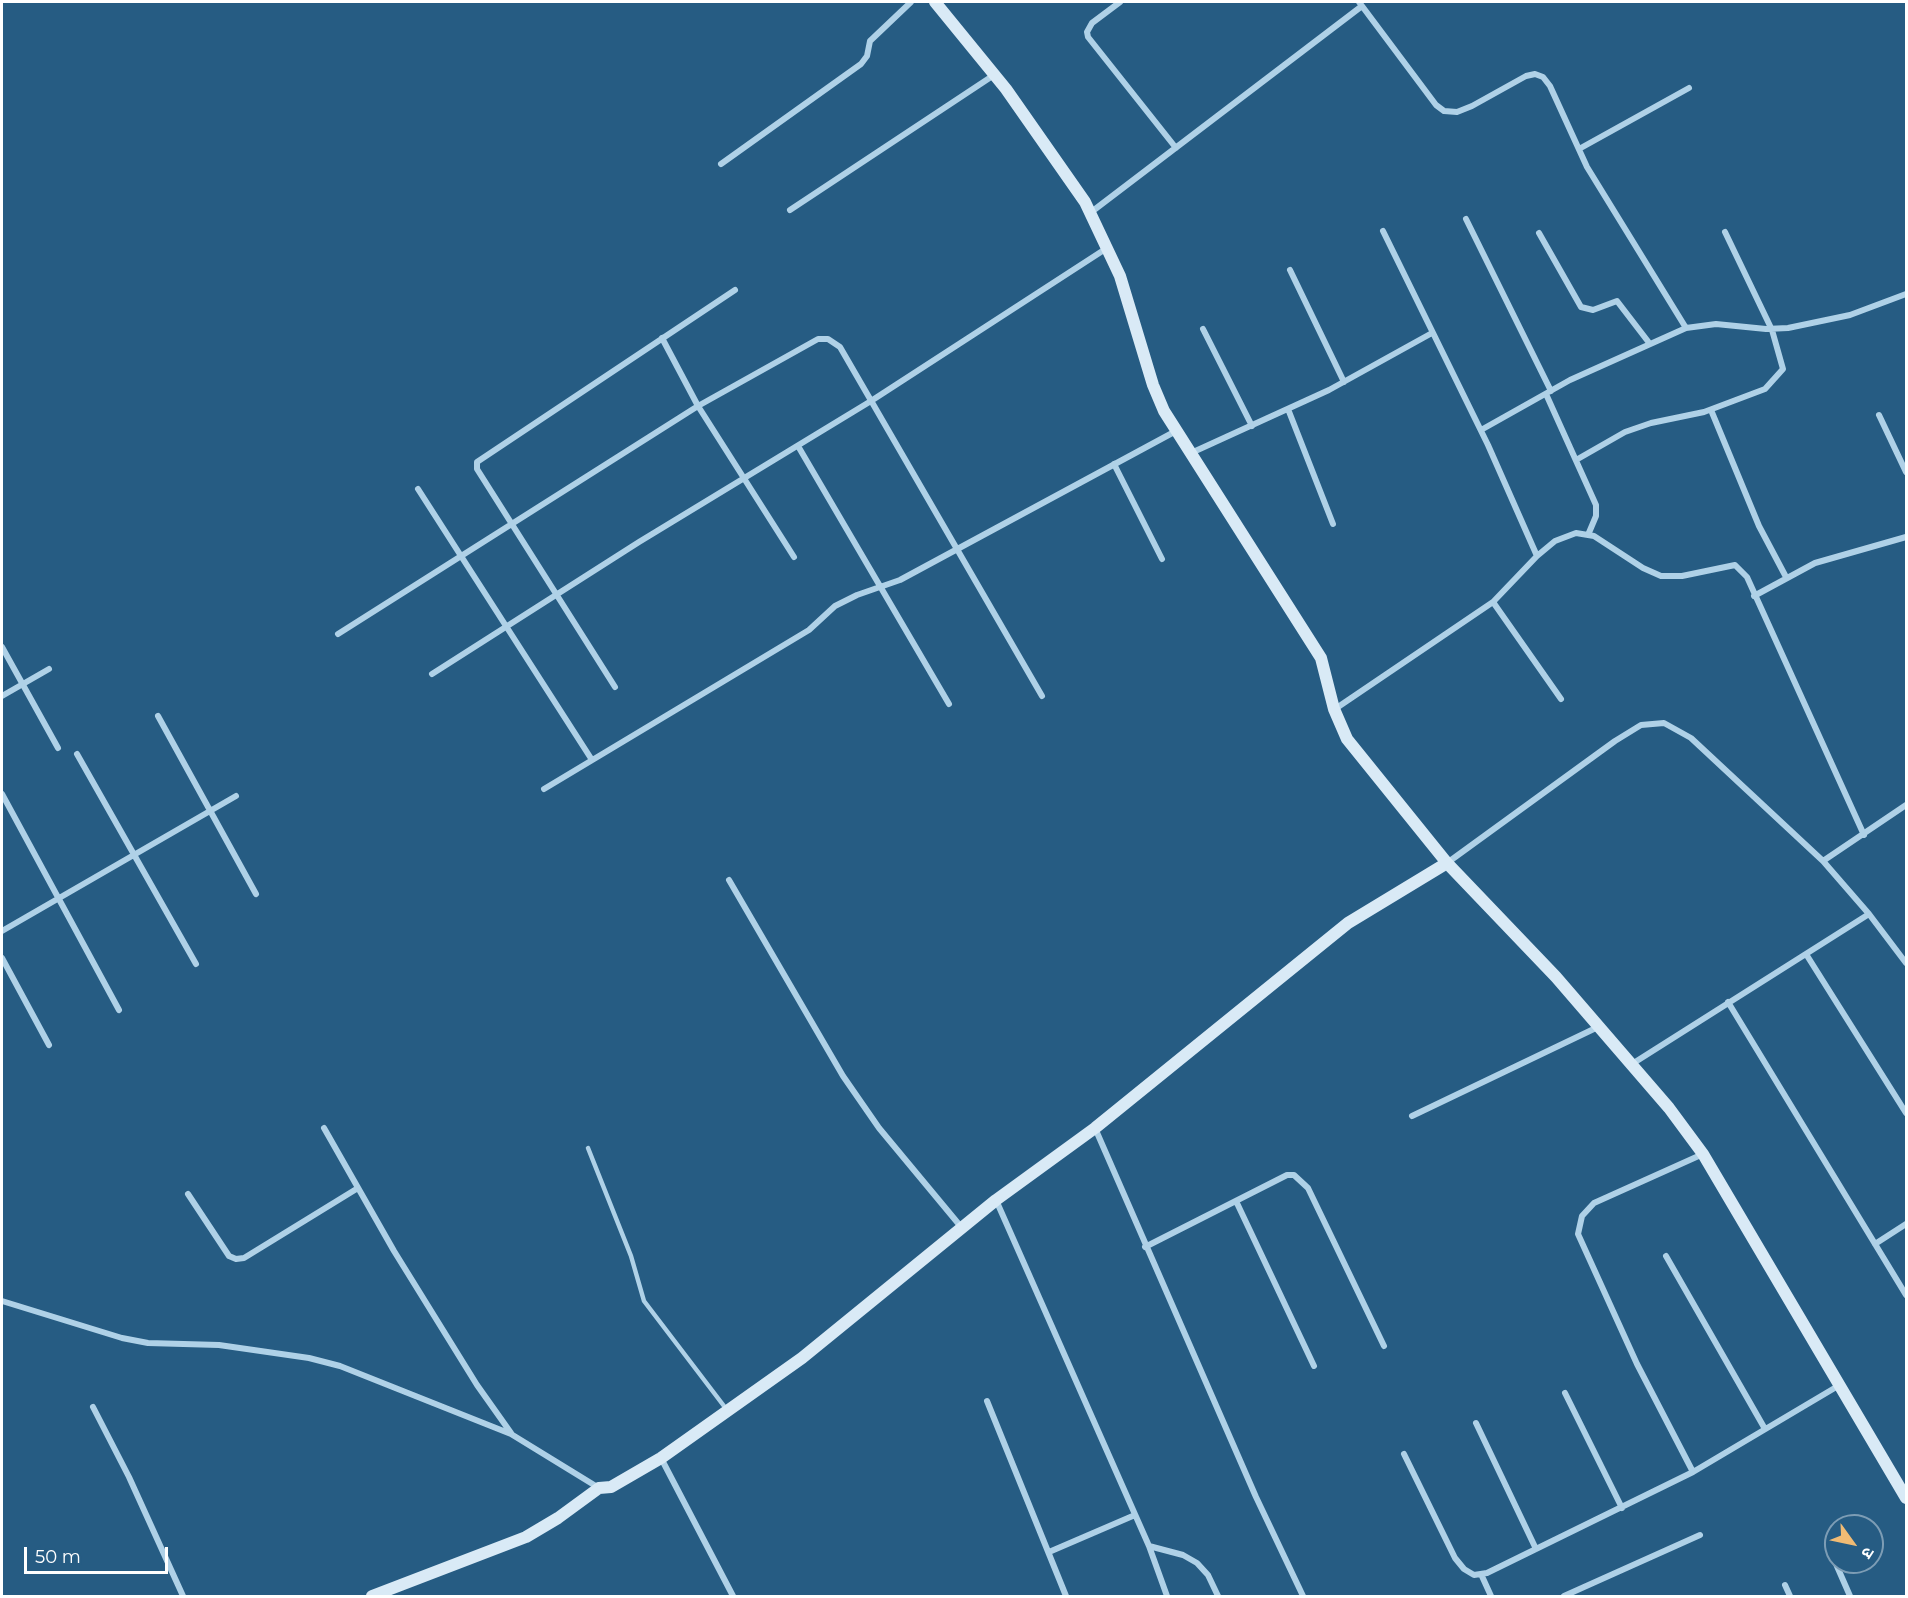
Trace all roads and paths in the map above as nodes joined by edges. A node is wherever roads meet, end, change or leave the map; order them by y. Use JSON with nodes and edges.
{"nodes":[{"id":1,"x":911,"y":2,"type":"edge"},
{"id":2,"x":935,"y":2,"type":"edge"},
{"id":3,"x":1120,"y":2,"type":"edge"},
{"id":4,"x":1360,"y":4,"type":"edge"},
{"id":5,"x":994,"y":75,"type":"junction"},
{"id":6,"x":1689,"y":88,"type":"dead end"},
{"id":7,"x":1176,"y":148,"type":"junction"},
{"id":8,"x":1580,"y":149,"type":"junction"},
{"id":9,"x":721,"y":164,"type":"dead end"},
{"id":10,"x":790,"y":210,"type":"dead end"},
{"id":11,"x":1090,"y":213,"type":"junction"},
{"id":12,"x":1466,"y":219,"type":"dead end"},
{"id":13,"x":1383,"y":231,"type":"dead end"},
{"id":14,"x":1725,"y":232,"type":"dead end"},
{"id":15,"x":1539,"y":233,"type":"dead end"},
{"id":16,"x":1107,"y":247,"type":"junction"},
{"id":17,"x":1290,"y":270,"type":"dead end"},
{"id":18,"x":735,"y":290,"type":"dead end"},
{"id":19,"x":1906,"y":294,"type":"edge"},
{"id":20,"x":1686,"y":328,"type":"junction"},
{"id":21,"x":1203,"y":329,"type":"dead end"},
{"id":22,"x":1772,"y":330,"type":"junction"},
{"id":23,"x":1432,"y":333,"type":"junction"},
{"id":24,"x":662,"y":339,"type":"junction"},
{"id":25,"x":1650,"y":344,"type":"junction"},
{"id":26,"x":1344,"y":382,"type":"junction"},
{"id":27,"x":1548,"y":393,"type":"junction"},
{"id":28,"x":871,"y":401,"type":"junction"},
{"id":29,"x":698,"y":406,"type":"junction"},
{"id":30,"x":1288,"y":409,"type":"junction"},
{"id":31,"x":1711,"y":410,"type":"junction"},
{"id":32,"x":1879,"y":415,"type":"dead end"},
{"id":33,"x":1252,"y":426,"type":"junction"},
{"id":34,"x":1481,"y":430,"type":"junction"},
{"id":35,"x":1176,"y":431,"type":"junction"},
{"id":36,"x":798,"y":446,"type":"junction"},
{"id":37,"x":1191,"y":453,"type":"junction"},
{"id":38,"x":1576,"y":460,"type":"junction"},
{"id":39,"x":1114,"y":464,"type":"junction"},
{"id":40,"x":1906,"y":472,"type":"edge"},
{"id":41,"x":746,"y":477,"type":"junction"},
{"id":42,"x":418,"y":489,"type":"dead end"},
{"id":43,"x":1333,"y":524,"type":"dead end"},
{"id":44,"x":512,"y":525,"type":"junction"},
{"id":45,"x":1588,"y":535,"type":"junction"},
{"id":46,"x":1906,"y":537,"type":"edge"},
{"id":47,"x":958,"y":548,"type":"junction"},
{"id":48,"x":1537,"y":556,"type":"junction"},
{"id":49,"x":461,"y":557,"type":"junction"},
{"id":50,"x":794,"y":557,"type":"dead end"},
{"id":51,"x":1162,"y":559,"type":"dead end"},
{"id":52,"x":1786,"y":577,"type":"junction"},
{"id":53,"x":881,"y":587,"type":"junction"},
{"id":54,"x":558,"y":594,"type":"junction"},
{"id":55,"x":1754,"y":596,"type":"junction"},
{"id":56,"x":1493,"y":602,"type":"junction"},
{"id":57,"x":506,"y":626,"type":"junction"},
{"id":58,"x":338,"y":634,"type":"dead end"},
{"id":59,"x":2,"y":647,"type":"edge"},
{"id":60,"x":49,"y":669,"type":"dead end"},
{"id":61,"x":432,"y":674,"type":"dead end"},
{"id":62,"x":23,"y":684,"type":"junction"},
{"id":63,"x":615,"y":687,"type":"dead end"},
{"id":64,"x":2,"y":696,"type":"edge"},
{"id":65,"x":1042,"y":696,"type":"dead end"},
{"id":66,"x":1561,"y":699,"type":"dead end"},
{"id":67,"x":949,"y":704,"type":"dead end"},
{"id":68,"x":1334,"y":709,"type":"junction"},
{"id":69,"x":158,"y":716,"type":"dead end"},
{"id":70,"x":58,"y":748,"type":"dead end"},
{"id":71,"x":77,"y":754,"type":"dead end"},
{"id":72,"x":592,"y":760,"type":"junction"},
{"id":73,"x":544,"y":789,"type":"dead end"},
{"id":74,"x":2,"y":794,"type":"edge"},
{"id":75,"x":236,"y":796,"type":"dead end"},
{"id":76,"x":1906,"y":805,"type":"edge"},
{"id":77,"x":211,"y":811,"type":"junction"},
{"id":78,"x":1864,"y":835,"type":"junction"},
{"id":79,"x":133,"y":856,"type":"junction"},
{"id":80,"x":1823,"y":861,"type":"junction"},
{"id":81,"x":1447,"y":863,"type":"junction"},
{"id":82,"x":729,"y":880,"type":"dead end"},
{"id":83,"x":256,"y":894,"type":"dead end"},
{"id":84,"x":58,"y":898,"type":"junction"},
{"id":85,"x":1869,"y":914,"type":"junction"},
{"id":86,"x":2,"y":931,"type":"edge"},
{"id":87,"x":1806,"y":954,"type":"junction"},
{"id":88,"x":2,"y":958,"type":"edge"},
{"id":89,"x":1906,"y":963,"type":"edge"},
{"id":90,"x":196,"y":964,"type":"dead end"},
{"id":91,"x":1728,"y":1002,"type":"junction"},
{"id":92,"x":119,"y":1010,"type":"dead end"},
{"id":93,"x":1598,"y":1027,"type":"junction"},
{"id":94,"x":49,"y":1045,"type":"dead end"},
{"id":95,"x":1632,"y":1064,"type":"junction"},
{"id":96,"x":1906,"y":1113,"type":"edge"},
{"id":97,"x":1412,"y":1116,"type":"dead end"},
{"id":98,"x":324,"y":1128,"type":"dead end"},
{"id":99,"x":1095,"y":1128,"type":"junction"},
{"id":100,"x":588,"y":1148,"type":"dead end"},
{"id":101,"x":1703,"y":1154,"type":"junction"},
{"id":102,"x":358,"y":1188,"type":"junction"},
{"id":103,"x":188,"y":1194,"type":"dead end"},
{"id":104,"x":996,"y":1200,"type":"junction"},
{"id":105,"x":1236,"y":1201,"type":"junction"},
{"id":106,"x":1906,"y":1224,"type":"edge"},
{"id":107,"x":962,"y":1228,"type":"junction"},
{"id":108,"x":1875,"y":1244,"type":"junction"},
{"id":109,"x":1145,"y":1247,"type":"junction"},
{"id":110,"x":1666,"y":1256,"type":"dead end"},
{"id":111,"x":1906,"y":1295,"type":"edge"},
{"id":112,"x":2,"y":1301,"type":"edge"},
{"id":113,"x":1384,"y":1346,"type":"dead end"},
{"id":114,"x":1314,"y":1366,"type":"dead end"},
{"id":115,"x":1838,"y":1386,"type":"junction"},
{"id":116,"x":1565,"y":1393,"type":"dead end"},
{"id":117,"x":987,"y":1401,"type":"dead end"},
{"id":118,"x":93,"y":1407,"type":"dead end"},
{"id":119,"x":728,"y":1412,"type":"junction"},
{"id":120,"x":1476,"y":1423,"type":"dead end"},
{"id":121,"x":1765,"y":1429,"type":"junction"},
{"id":122,"x":511,"y":1434,"type":"junction"},
{"id":123,"x":1404,"y":1454,"type":"dead end"},
{"id":124,"x":661,"y":1458,"type":"junction"},
{"id":125,"x":1693,"y":1472,"type":"junction"},
{"id":126,"x":599,"y":1488,"type":"junction"},
{"id":127,"x":1906,"y":1498,"type":"edge"},
{"id":128,"x":1622,"y":1508,"type":"junction"},
{"id":129,"x":1135,"y":1515,"type":"junction"},
{"id":130,"x":1700,"y":1535,"type":"dead end"},
{"id":131,"x":1149,"y":1546,"type":"junction"},
{"id":132,"x":1536,"y":1549,"type":"junction"},
{"id":133,"x":1049,"y":1551,"type":"junction"},
{"id":134,"x":1481,"y":1574,"type":"junction"},
{"id":135,"x":1840,"y":1574,"type":"edge"},
{"id":136,"x":1785,"y":1585,"type":"dead end"},
{"id":137,"x":1581,"y":1593,"type":"edge"},
{"id":138,"x":183,"y":1596,"type":"edge"},
{"id":139,"x":372,"y":1596,"type":"edge"},
{"id":140,"x":733,"y":1596,"type":"edge"},
{"id":141,"x":1066,"y":1596,"type":"edge"},
{"id":142,"x":1167,"y":1596,"type":"edge"},
{"id":143,"x":1218,"y":1596,"type":"edge"},
{"id":144,"x":1303,"y":1596,"type":"edge"},
{"id":145,"x":1491,"y":1596,"type":"edge"},
{"id":146,"x":1564,"y":1596,"type":"edge"},
{"id":147,"x":1790,"y":1596,"type":"edge"},
{"id":148,"x":1850,"y":1596,"type":"edge"}],
"edges":[{"from":1,"to":9,"type":"street"},
{"from":2,"to":5,"type":"street"},
{"from":3,"to":7,"type":"street"},
{"from":4,"to":7,"type":"street"},
{"from":4,"to":8,"type":"street"},
{"from":5,"to":10,"type":"street"},
{"from":5,"to":11,"type":"street"},
{"from":6,"to":8,"type":"street"},
{"from":7,"to":11,"type":"street"},
{"from":8,"to":20,"type":"street"},
{"from":11,"to":16,"type":"street"},
{"from":12,"to":27,"type":"street"},
{"from":13,"to":23,"type":"street"},
{"from":14,"to":22,"type":"street"},
{"from":15,"to":25,"type":"street"},
{"from":16,"to":28,"type":"street"},
{"from":16,"to":35,"type":"street"},
{"from":17,"to":26,"type":"street"},
{"from":18,"to":24,"type":"street"},
{"from":19,"to":22,"type":"street"},
{"from":20,"to":22,"type":"street"},
{"from":20,"to":25,"type":"street"},
{"from":21,"to":33,"type":"street"},
{"from":22,"to":31,"type":"street"},
{"from":23,"to":26,"type":"street"},
{"from":23,"to":34,"type":"street"},
{"from":24,"to":29,"type":"street"},
{"from":24,"to":44,"type":"street"},
{"from":25,"to":27,"type":"street"},
{"from":26,"to":30,"type":"street"},
{"from":27,"to":34,"type":"street"},
{"from":27,"to":38,"type":"street"},
{"from":28,"to":29,"type":"street"},
{"from":28,"to":36,"type":"street"},
{"from":28,"to":47,"type":"street"},
{"from":29,"to":41,"type":"street"},
{"from":29,"to":44,"type":"street"},
{"from":30,"to":33,"type":"street"},
{"from":30,"to":43,"type":"street"},
{"from":31,"to":38,"type":"street"},
{"from":31,"to":52,"type":"street"},
{"from":32,"to":40,"type":"street"},
{"from":33,"to":37,"type":"street"},
{"from":34,"to":48,"type":"street"},
{"from":35,"to":37,"type":"street"},
{"from":35,"to":39,"type":"street"},
{"from":36,"to":41,"type":"street"},
{"from":36,"to":53,"type":"street"},
{"from":37,"to":68,"type":"street"},
{"from":38,"to":45,"type":"street"},
{"from":39,"to":47,"type":"street"},
{"from":39,"to":51,"type":"street"},
{"from":41,"to":50,"type":"street"},
{"from":41,"to":54,"type":"street"},
{"from":42,"to":49,"type":"street"},
{"from":44,"to":49,"type":"street"},
{"from":44,"to":54,"type":"street"},
{"from":45,"to":48,"type":"street"},
{"from":45,"to":55,"type":"street"},
{"from":46,"to":52,"type":"street"},
{"from":47,"to":53,"type":"street"},
{"from":47,"to":65,"type":"street"},
{"from":48,"to":56,"type":"street"},
{"from":49,"to":57,"type":"street"},
{"from":49,"to":58,"type":"street"},
{"from":52,"to":55,"type":"street"},
{"from":53,"to":67,"type":"street"},
{"from":53,"to":72,"type":"street"},
{"from":54,"to":57,"type":"street"},
{"from":54,"to":63,"type":"street"},
{"from":55,"to":78,"type":"street"},
{"from":56,"to":66,"type":"street"},
{"from":56,"to":68,"type":"street"},
{"from":57,"to":61,"type":"street"},
{"from":57,"to":72,"type":"street"},
{"from":59,"to":62,"type":"street"},
{"from":60,"to":62,"type":"street"},
{"from":62,"to":64,"type":"street"},
{"from":62,"to":70,"type":"street"},
{"from":68,"to":81,"type":"street"},
{"from":69,"to":77,"type":"street"},
{"from":71,"to":79,"type":"street"},
{"from":72,"to":73,"type":"street"},
{"from":74,"to":84,"type":"street"},
{"from":75,"to":77,"type":"street"},
{"from":76,"to":78,"type":"street"},
{"from":77,"to":79,"type":"street"},
{"from":77,"to":83,"type":"street"},
{"from":78,"to":80,"type":"street"},
{"from":79,"to":84,"type":"street"},
{"from":79,"to":90,"type":"street"},
{"from":80,"to":81,"type":"street"},
{"from":80,"to":85,"type":"street"},
{"from":81,"to":93,"type":"street"},
{"from":81,"to":99,"type":"street"},
{"from":82,"to":107,"type":"street"},
{"from":84,"to":86,"type":"street"},
{"from":84,"to":92,"type":"street"},
{"from":85,"to":87,"type":"street"},
{"from":85,"to":89,"type":"street"},
{"from":87,"to":91,"type":"street"},
{"from":87,"to":96,"type":"street"},
{"from":88,"to":94,"type":"street"},
{"from":91,"to":95,"type":"street"},
{"from":91,"to":108,"type":"street"},
{"from":93,"to":95,"type":"street"},
{"from":93,"to":97,"type":"street"},
{"from":95,"to":101,"type":"street"},
{"from":98,"to":102,"type":"street"},
{"from":99,"to":104,"type":"street"},
{"from":99,"to":109,"type":"street"},
{"from":100,"to":119,"type":"lane"},
{"from":101,"to":115,"type":"street"},
{"from":101,"to":125,"type":"street"},
{"from":102,"to":103,"type":"street"},
{"from":102,"to":122,"type":"street"},
{"from":104,"to":107,"type":"street"},
{"from":104,"to":129,"type":"street"},
{"from":105,"to":109,"type":"street"},
{"from":105,"to":113,"type":"street"},
{"from":105,"to":114,"type":"street"},
{"from":106,"to":108,"type":"street"},
{"from":107,"to":119,"type":"street"},
{"from":108,"to":111,"type":"street"},
{"from":109,"to":144,"type":"street"},
{"from":110,"to":121,"type":"street"},
{"from":112,"to":122,"type":"street"},
{"from":115,"to":121,"type":"street"},
{"from":115,"to":127,"type":"street"},
{"from":116,"to":128,"type":"street"},
{"from":117,"to":133,"type":"street"},
{"from":118,"to":138,"type":"street"},
{"from":119,"to":124,"type":"street"},
{"from":120,"to":132,"type":"street"},
{"from":121,"to":125,"type":"street"},
{"from":122,"to":126,"type":"street"},
{"from":123,"to":134,"type":"street"},
{"from":124,"to":126,"type":"street"},
{"from":124,"to":140,"type":"street"},
{"from":125,"to":128,"type":"street"},
{"from":126,"to":139,"type":"street"},
{"from":128,"to":132,"type":"street"},
{"from":129,"to":131,"type":"street"},
{"from":129,"to":133,"type":"street"},
{"from":130,"to":137,"type":"street"},
{"from":131,"to":142,"type":"street"},
{"from":131,"to":143,"type":"street"},
{"from":132,"to":134,"type":"street"},
{"from":133,"to":141,"type":"street"},
{"from":134,"to":145,"type":"street"},
{"from":135,"to":148,"type":"street"},
{"from":136,"to":147,"type":"street"},
{"from":137,"to":146,"type":"street"}]}
